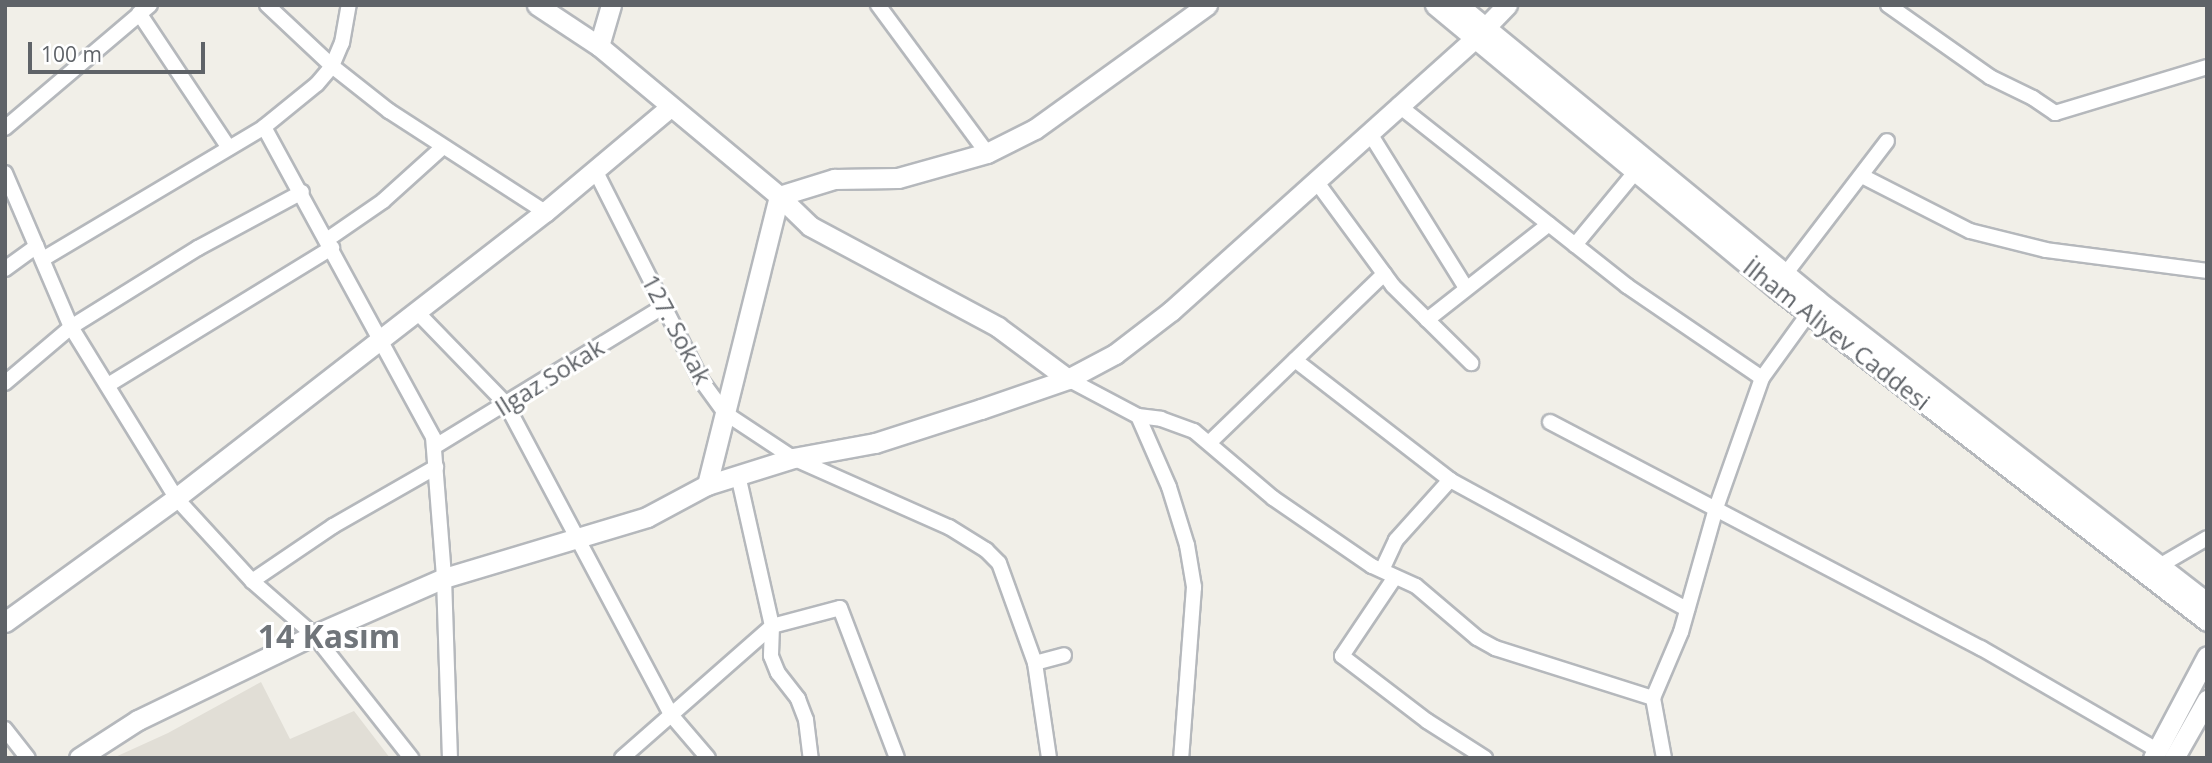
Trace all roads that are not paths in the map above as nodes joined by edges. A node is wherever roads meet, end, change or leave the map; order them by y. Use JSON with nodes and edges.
{"nodes":[{"id":1,"x":267,"y":5,"type":"edge"},
{"id":2,"x":349,"y":5,"type":"edge"},
{"id":3,"x":537,"y":5,"type":"edge"},
{"id":4,"x":611,"y":5,"type":"edge"},
{"id":5,"x":878,"y":5,"type":"edge"},
{"id":6,"x":1208,"y":5,"type":"edge"},
{"id":7,"x":1435,"y":5,"type":"edge"},
{"id":8,"x":1458,"y":5,"type":"edge"},
{"id":9,"x":1507,"y":5,"type":"edge"},
{"id":10,"x":1888,"y":5,"type":"edge"},
{"id":11,"x":145,"y":9,"type":"edge"},
{"id":12,"x":1480,"y":33,"type":"junction"},
{"id":13,"x":599,"y":46,"type":"junction"},
{"id":14,"x":332,"y":66,"type":"junction"},
{"id":15,"x":2207,"y":67,"type":"edge"},
{"id":16,"x":1398,"y":105,"type":"junction"},
{"id":17,"x":670,"y":107,"type":"junction"},
{"id":18,"x":264,"y":127,"type":"junction"},
{"id":19,"x":5,"y":128,"type":"edge"},
{"id":20,"x":1369,"y":132,"type":"junction"},
{"id":21,"x":1887,"y":141,"type":"dead end"},
{"id":22,"x":443,"y":147,"type":"junction"},
{"id":23,"x":229,"y":148,"type":"junction"},
{"id":24,"x":987,"y":153,"type":"junction"},
{"id":25,"x":595,"y":170,"type":"junction"},
{"id":26,"x":1636,"y":171,"type":"junction"},
{"id":27,"x":5,"y":173,"type":"edge"},
{"id":28,"x":1862,"y":176,"type":"junction"},
{"id":29,"x":1316,"y":180,"type":"junction"},
{"id":30,"x":302,"y":192,"type":"junction"},
{"id":31,"x":779,"y":196,"type":"junction"},
{"id":32,"x":545,"y":212,"type":"junction"},
{"id":33,"x":1549,"y":224,"type":"junction"},
{"id":34,"x":330,"y":244,"type":"junction"},
{"id":35,"x":1575,"y":245,"type":"junction"},
{"id":36,"x":40,"y":253,"type":"junction"},
{"id":37,"x":5,"y":269,"type":"edge"},
{"id":38,"x":2207,"y":271,"type":"edge"},
{"id":39,"x":1384,"y":274,"type":"junction"},
{"id":40,"x":1780,"y":281,"type":"junction"},
{"id":41,"x":1466,"y":288,"type":"junction"},
{"id":42,"x":664,"y":306,"type":"junction"},
{"id":43,"x":1813,"y":307,"type":"junction"},
{"id":44,"x":416,"y":312,"type":"junction"},
{"id":45,"x":1427,"y":320,"type":"junction"},
{"id":46,"x":71,"y":327,"type":"junction"},
{"id":47,"x":378,"y":340,"type":"junction"},
{"id":48,"x":1296,"y":360,"type":"junction"},
{"id":49,"x":1471,"y":363,"type":"dead end"},
{"id":50,"x":1762,"y":378,"type":"junction"},
{"id":51,"x":1068,"y":379,"type":"junction"},
{"id":52,"x":5,"y":383,"type":"edge"},
{"id":53,"x":108,"y":385,"type":"junction"},
{"id":54,"x":506,"y":404,"type":"junction"},
{"id":55,"x":725,"y":412,"type":"junction"},
{"id":56,"x":1138,"y":416,"type":"junction"},
{"id":57,"x":1550,"y":422,"type":"dead end"},
{"id":58,"x":1210,"y":442,"type":"junction"},
{"id":59,"x":434,"y":447,"type":"junction"},
{"id":60,"x":793,"y":458,"type":"junction"},
{"id":61,"x":436,"y":467,"type":"junction"},
{"id":62,"x":738,"y":475,"type":"junction"},
{"id":63,"x":1450,"y":480,"type":"junction"},
{"id":64,"x":707,"y":485,"type":"junction"},
{"id":65,"x":176,"y":498,"type":"junction"},
{"id":66,"x":1716,"y":508,"type":"junction"},
{"id":67,"x":579,"y":538,"type":"junction"},
{"id":68,"x":2207,"y":538,"type":"edge"},
{"id":69,"x":2161,"y":565,"type":"junction"},
{"id":70,"x":1389,"y":573,"type":"junction"},
{"id":71,"x":444,"y":578,"type":"junction"},
{"id":72,"x":252,"y":581,"type":"junction"},
{"id":73,"x":2207,"y":602,"type":"edge"},
{"id":74,"x":1687,"y":610,"type":"junction"},
{"id":75,"x":2207,"y":621,"type":"edge"},
{"id":76,"x":5,"y":622,"type":"edge"},
{"id":77,"x":772,"y":626,"type":"junction"},
{"id":78,"x":314,"y":635,"type":"junction"},
{"id":79,"x":1064,"y":655,"type":"dead end"},
{"id":80,"x":2207,"y":656,"type":"edge"},
{"id":81,"x":1035,"y":663,"type":"junction"},
{"id":82,"x":1653,"y":698,"type":"junction"},
{"id":83,"x":2207,"y":700,"type":"edge"},
{"id":84,"x":672,"y":716,"type":"junction"},
{"id":85,"x":5,"y":729,"type":"edge"},
{"id":86,"x":2161,"y":755,"type":"edge"},
{"id":87,"x":28,"y":758,"type":"edge"},
{"id":88,"x":79,"y":758,"type":"edge"},
{"id":89,"x":411,"y":758,"type":"edge"},
{"id":90,"x":450,"y":758,"type":"edge"},
{"id":91,"x":622,"y":758,"type":"edge"},
{"id":92,"x":708,"y":758,"type":"edge"},
{"id":93,"x":811,"y":758,"type":"edge"},
{"id":94,"x":897,"y":758,"type":"edge"},
{"id":95,"x":1049,"y":758,"type":"edge"},
{"id":96,"x":1181,"y":758,"type":"edge"},
{"id":97,"x":1485,"y":758,"type":"edge"},
{"id":98,"x":1664,"y":758,"type":"edge"}],
"edges":[{"from":1,"to":14,"type":"street"},
{"from":2,"to":14,"type":"street"},
{"from":3,"to":13,"type":"main road"},
{"from":4,"to":13,"type":"main road"},
{"from":5,"to":24,"type":"street"},
{"from":6,"to":24,"type":"main road"},
{"from":7,"to":12,"type":"main road"},
{"from":8,"to":12,"type":"main road"},
{"from":9,"to":12,"type":"main road"},
{"from":10,"to":15,"type":"street"},
{"from":11,"to":19,"type":"street"},
{"from":11,"to":23,"type":"street"},
{"from":12,"to":16,"type":"main road"},
{"from":12,"to":26,"type":"main road","name":"İlham Aliyev Caddesi"},
{"from":12,"to":40,"type":"main road","name":"İlham Aliyev Caddesi"},
{"from":13,"to":17,"type":"main road"},
{"from":14,"to":18,"type":"street"},
{"from":14,"to":22,"type":"street"},
{"from":16,"to":20,"type":"main road"},
{"from":16,"to":33,"type":"street"},
{"from":17,"to":25,"type":"main road"},
{"from":17,"to":31,"type":"main road"},
{"from":18,"to":23,"type":"street"},
{"from":18,"to":30,"type":"street"},
{"from":20,"to":29,"type":"main road"},
{"from":20,"to":41,"type":"street"},
{"from":21,"to":28,"type":"street"},
{"from":22,"to":32,"type":"street"},
{"from":22,"to":34,"type":"street"},
{"from":23,"to":36,"type":"street"},
{"from":24,"to":31,"type":"main road"},
{"from":25,"to":32,"type":"main road"},
{"from":25,"to":42,"type":"street","name":"127. Sokak"},
{"from":26,"to":35,"type":"street"},
{"from":26,"to":40,"type":"main road","name":"İlham Aliyev Caddesi"},
{"from":27,"to":36,"type":"street"},
{"from":28,"to":38,"type":"street"},
{"from":28,"to":40,"type":"street"},
{"from":29,"to":39,"type":"street"},
{"from":29,"to":51,"type":"main road"},
{"from":30,"to":34,"type":"street"},
{"from":30,"to":46,"type":"street"},
{"from":31,"to":51,"type":"main road"},
{"from":31,"to":55,"type":"main road"},
{"from":32,"to":44,"type":"main road"},
{"from":33,"to":35,"type":"street"},
{"from":33,"to":41,"type":"street"},
{"from":34,"to":47,"type":"street"},
{"from":34,"to":53,"type":"street"},
{"from":35,"to":50,"type":"street"},
{"from":36,"to":37,"type":"street"},
{"from":36,"to":46,"type":"street"},
{"from":39,"to":45,"type":"street"},
{"from":39,"to":48,"type":"street"},
{"from":40,"to":43,"type":"main road","name":"İlham Aliyev Caddesi"},
{"from":41,"to":45,"type":"street"},
{"from":42,"to":54,"type":"street","name":"Ilgaz Sokak"},
{"from":42,"to":55,"type":"street","name":"127. Sokak"},
{"from":43,"to":50,"type":"street"},
{"from":43,"to":69,"type":"main road","name":"İlham Aliyev Caddesi"},
{"from":43,"to":75,"type":"main road","name":"İlham Aliyev Caddesi"},
{"from":44,"to":47,"type":"main road"},
{"from":44,"to":54,"type":"street"},
{"from":45,"to":49,"type":"street"},
{"from":46,"to":52,"type":"street"},
{"from":46,"to":53,"type":"street"},
{"from":47,"to":59,"type":"street"},
{"from":47,"to":65,"type":"main road"},
{"from":48,"to":58,"type":"street"},
{"from":48,"to":63,"type":"street"},
{"from":50,"to":66,"type":"street"},
{"from":51,"to":56,"type":"street"},
{"from":51,"to":60,"type":"main road"},
{"from":53,"to":65,"type":"street"},
{"from":54,"to":59,"type":"street","name":"Ilgaz Sokak"},
{"from":54,"to":67,"type":"street"},
{"from":55,"to":60,"type":"street","name":"127. Sokak"},
{"from":55,"to":64,"type":"main road"},
{"from":56,"to":58,"type":"street"},
{"from":56,"to":96,"type":"street"},
{"from":57,"to":66,"type":"street"},
{"from":58,"to":70,"type":"street"},
{"from":59,"to":61,"type":"street"},
{"from":60,"to":62,"type":"main road"},
{"from":60,"to":81,"type":"street","name":"127. Sokak"},
{"from":61,"to":71,"type":"street"},
{"from":61,"to":72,"type":"street"},
{"from":62,"to":64,"type":"main road"},
{"from":62,"to":77,"type":"street"},
{"from":63,"to":70,"type":"street"},
{"from":63,"to":74,"type":"street"},
{"from":64,"to":67,"type":"main road"},
{"from":65,"to":72,"type":"street"},
{"from":65,"to":76,"type":"main road"},
{"from":66,"to":74,"type":"street"},
{"from":66,"to":86,"type":"street"},
{"from":67,"to":71,"type":"main road"},
{"from":67,"to":84,"type":"street"},
{"from":68,"to":69,"type":"street"},
{"from":69,"to":73,"type":"main road","name":"İlham Aliyev Caddesi"},
{"from":70,"to":82,"type":"street"},
{"from":70,"to":97,"type":"street"},
{"from":71,"to":78,"type":"main road"},
{"from":71,"to":90,"type":"street"},
{"from":72,"to":78,"type":"street"},
{"from":74,"to":82,"type":"street"},
{"from":77,"to":84,"type":"street"},
{"from":77,"to":93,"type":"street"},
{"from":77,"to":94,"type":"street"},
{"from":78,"to":88,"type":"main road"},
{"from":78,"to":89,"type":"street"},
{"from":79,"to":81,"type":"street"},
{"from":80,"to":86,"type":"main road"},
{"from":81,"to":95,"type":"street","name":"127. Sokak"},
{"from":82,"to":98,"type":"street"},
{"from":83,"to":86,"type":"main road"},
{"from":84,"to":91,"type":"street"},
{"from":84,"to":92,"type":"street"},
{"from":85,"to":87,"type":"street"}]}
